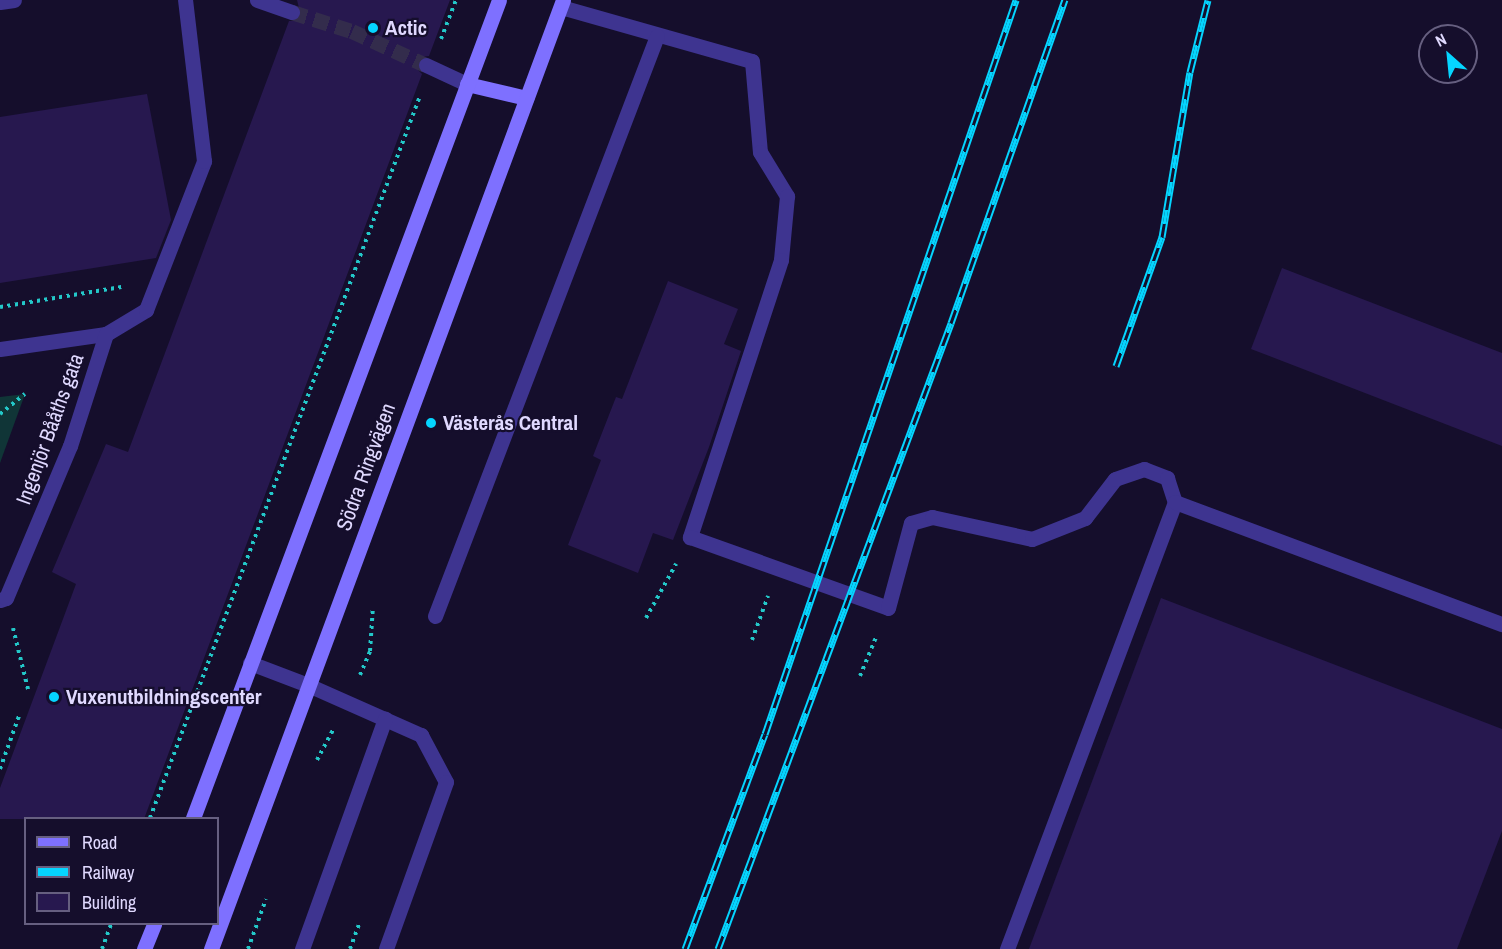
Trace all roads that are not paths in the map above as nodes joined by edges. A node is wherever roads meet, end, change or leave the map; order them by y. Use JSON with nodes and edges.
{"nodes":[{"id":1,"x":14,"y":0,"type":"edge"},
{"id":2,"x":185,"y":0,"type":"edge"},
{"id":3,"x":257,"y":0,"type":"edge"},
{"id":4,"x":499,"y":0,"type":"edge"},
{"id":5,"x":0,"y":2,"type":"edge"},
{"id":6,"x":562,"y":4,"type":"edge"},
{"id":7,"x":292,"y":12,"type":"tunnel mouth"},
{"id":8,"x":657,"y":36,"type":"junction"},
{"id":9,"x":426,"y":65,"type":"tunnel mouth"},
{"id":10,"x":467,"y":84,"type":"junction"},
{"id":11,"x":526,"y":98,"type":"junction"},
{"id":12,"x":106,"y":334,"type":"junction"},
{"id":13,"x":0,"y":349,"type":"edge"},
{"id":14,"x":1175,"y":502,"type":"junction"},
{"id":15,"x":3,"y":599,"type":"edge"},
{"id":16,"x":435,"y":616,"type":"dead end"},
{"id":17,"x":1502,"y":624,"type":"edge"},
{"id":18,"x":250,"y":663,"type":"junction"},
{"id":19,"x":308,"y":685,"type":"junction"},
{"id":20,"x":385,"y":718,"type":"junction"},
{"id":21,"x":194,"y":817,"type":"edge"},
{"id":22,"x":154,"y":925,"type":"edge"},
{"id":23,"x":144,"y":949,"type":"edge"},
{"id":24,"x":211,"y":949,"type":"edge"},
{"id":25,"x":302,"y":949,"type":"edge"},
{"id":26,"x":386,"y":949,"type":"edge"},
{"id":27,"x":1007,"y":949,"type":"edge"}],
"edges":[{"from":1,"to":5,"type":"street"},
{"from":2,"to":12,"type":"street","name":"Ingenjör Bååths gata"},
{"from":3,"to":7,"type":"street"},
{"from":4,"to":10,"type":"main road","name":"Södra Ringvägen"},
{"from":6,"to":8,"type":"street"},
{"from":6,"to":11,"type":"main road","name":"Södra Ringvägen"},
{"from":8,"to":14,"type":"street"},
{"from":8,"to":16,"type":"street"},
{"from":9,"to":10,"type":"street"},
{"from":10,"to":11,"type":"main road"},
{"from":10,"to":18,"type":"main road","name":"Södra Ringvägen"},
{"from":11,"to":19,"type":"main road","name":"Södra Ringvägen"},
{"from":12,"to":13,"type":"street","name":"Ingenjör Bååths gata"},
{"from":12,"to":15,"type":"street","name":"Ingenjör Bååths gata"},
{"from":14,"to":17,"type":"street"},
{"from":14,"to":27,"type":"street"},
{"from":18,"to":19,"type":"street"},
{"from":18,"to":21,"type":"main road","name":"Södra Ringvägen"},
{"from":19,"to":20,"type":"street"},
{"from":19,"to":24,"type":"main road","name":"Södra Ringvägen"},
{"from":20,"to":25,"type":"street"},
{"from":20,"to":26,"type":"street"},
{"from":22,"to":23,"type":"main road"}]}
